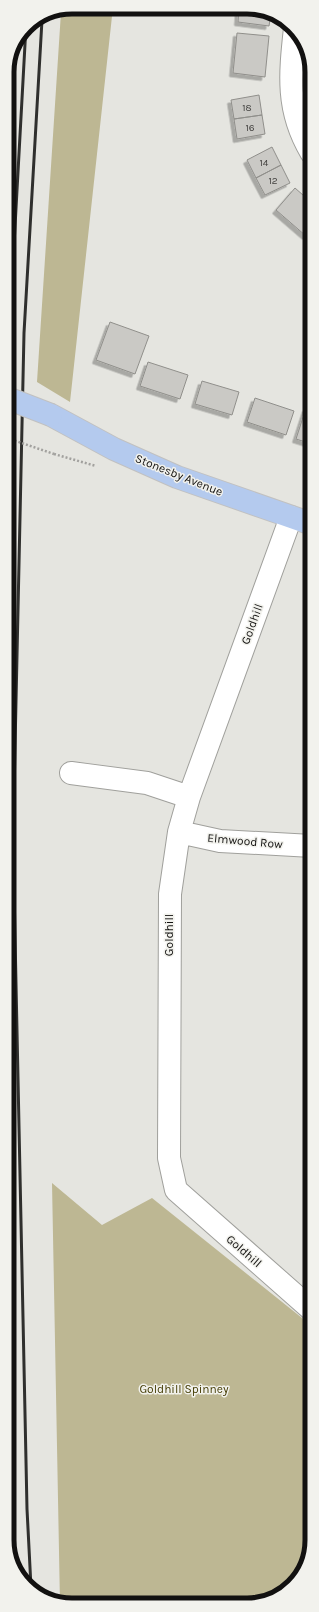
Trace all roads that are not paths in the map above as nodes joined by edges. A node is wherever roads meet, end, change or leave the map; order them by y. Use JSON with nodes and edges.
{"nodes":[{"id":1,"x":294,"y":38,"type":"edge"},
{"id":2,"x":305,"y":137,"type":"edge"},
{"id":3,"x":14,"y":401,"type":"edge"},
{"id":4,"x":291,"y":517,"type":"junction"},
{"id":5,"x":305,"y":522,"type":"edge"},
{"id":6,"x":71,"y":773,"type":"dead end"},
{"id":7,"x":189,"y":797,"type":"junction"},
{"id":8,"x":180,"y":832,"type":"junction"},
{"id":9,"x":305,"y":846,"type":"edge"},
{"id":10,"x":305,"y":1304,"type":"edge"}],
"edges":[{"from":1,"to":2,"type":"street"},
{"from":3,"to":4,"type":"main road","name":"Stonesby Avenue","bridge":true},
{"from":4,"to":5,"type":"main road","name":"Stonesby Avenue"},
{"from":4,"to":7,"type":"street","name":"Goldhill"},
{"from":6,"to":7,"type":"street"},
{"from":7,"to":8,"type":"street","name":"Goldhill"},
{"from":8,"to":9,"type":"street","name":"Elmwood Row"},
{"from":8,"to":10,"type":"street","name":"Goldhill"}]}
